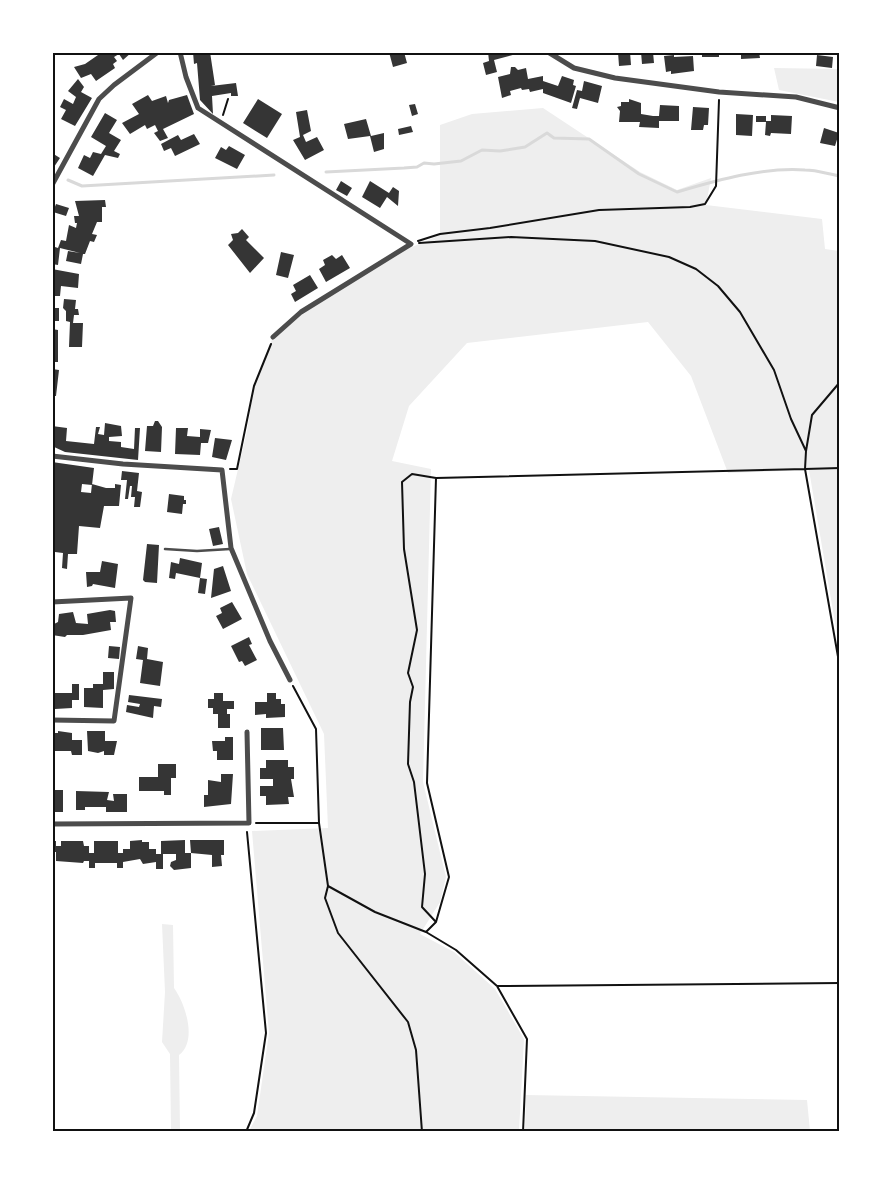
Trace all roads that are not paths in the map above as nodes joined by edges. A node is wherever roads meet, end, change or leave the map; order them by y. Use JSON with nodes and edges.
{"nodes":[{"id":1,"x":158,"y":52,"type":"edge"},
{"id":2,"x":180,"y":52,"type":"edge"},
{"id":3,"x":548,"y":52,"type":"edge"},
{"id":4,"x":840,"y":108,"type":"edge"},
{"id":5,"x":52,"y":185,"type":"edge"},
{"id":6,"x":274,"y":337,"type":"road end"},
{"id":7,"x":52,"y":456,"type":"edge"},
{"id":8,"x":231,"y":548,"type":"junction"},
{"id":9,"x":165,"y":549,"type":"dead end"},
{"id":10,"x":52,"y":602,"type":"edge"},
{"id":11,"x":290,"y":680,"type":"road end"},
{"id":12,"x":52,"y":720,"type":"edge"},
{"id":13,"x":247,"y":732,"type":"dead end"},
{"id":14,"x":52,"y":824,"type":"edge"}],
"edges":[{"from":1,"to":5,"type":"street"},
{"from":2,"to":6,"type":"street"},
{"from":3,"to":4,"type":"street"},
{"from":7,"to":8,"type":"street"},
{"from":8,"to":9,"type":"lane"},
{"from":8,"to":11,"type":"street"},
{"from":10,"to":12,"type":"street"},
{"from":13,"to":14,"type":"street"}]}
